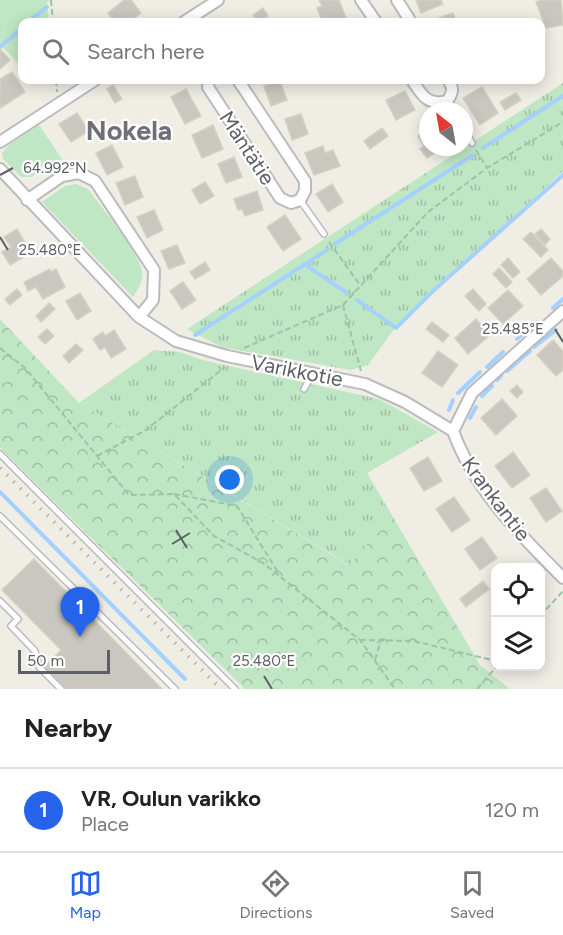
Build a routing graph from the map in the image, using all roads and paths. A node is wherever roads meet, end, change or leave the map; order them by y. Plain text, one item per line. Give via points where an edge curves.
1 (51, 0) edge
2 (218, 0) edge
3 (361, 0) edge
4 (397, 0) edge
5 (53, 18) edge
6 (190, 18) edge
7 (373, 18) edge
8 (408, 18) edge
9 (89, 84) edge
10 (208, 84) edge
11 (241, 84) edge
12 (415, 84) edge
13 (451, 84) edge
14 (431, 102) edge
15 (451, 102) edge
16 (563, 122) edge
17 (0, 142) edge
18 (473, 145) edge
19 (487, 168) junction
20 (0, 169) edge
21 (27, 200) junction
22 (300, 200) junction
23 (324, 234) joint
24 (360, 285) junction
25 (343, 305) junction
26 (562, 315) edge
27 (139, 317) junction
28 (0, 348) edge
29 (232, 357) junction
30 (312, 375) junction
31 (365, 384) junction
32 (304, 389) dead end
33 (453, 431) junction
34 (0, 454) edge
35 (97, 456) junction
36 (174, 494) junction
37 (0, 516) edge
38 (280, 577) junction
39 (563, 578) edge
40 (563, 591) edge
41 (0, 600) edge
42 (545, 611) edge
43 (360, 639) junction
44 (381, 640) junction
45 (491, 660) edge
46 (375, 661) junction
47 (492, 671) edge
48 (60, 689) edge
49 (175, 689) edge
50 (235, 689) edge
51 (395, 689) edge
52 (477, 689) edge

1 - 5 path
2 - 6 street
3 - 7 street
4 - 8 street
9 - 17 street
10 - 22 street, Mäntätie via 280,198 291,203
11 - 22 street, Mäntätie via 305,181
12 - 14 street
13 - 15 street
16 - 19 path
18 - 19 path
19 - 24 path via 428,212
20 - 21 street, Varikkotie
21 - 27 street, Varikkotie
21 - 27 street via 62,176 79,173 95,181 154,270 153,300
22 - 23 lane
23 - 24 path
24 - 25 path
25 - 29 path
25 - 31 path
26 - 33 street, Krankantie via 472,393
27 - 29 street, Varikkotie via 176,341
28 - 35 path via 24,368
29 - 30 street, Varikkotie
29 - 35 path via 146,430
30 - 31 street, Varikkotie
30 - 32 lane
31 - 33 street, Varikkotie
33 - 39 street, Krankantie via 462,454 486,491 523,538
34 - 50 lane
35 - 36 path via 129,495
36 - 38 path via 214,536
36 - 38 path via 237,506
37 - 49 lane via 39,560
38 - 43 path
40 - 42 path
41 - 48 lane via 18,619 11,626 34,651 39,668
43 - 44 path
43 - 46 path
44 - 45 path via 414,641
44 - 46 path
46 - 51 path
47 - 52 path

